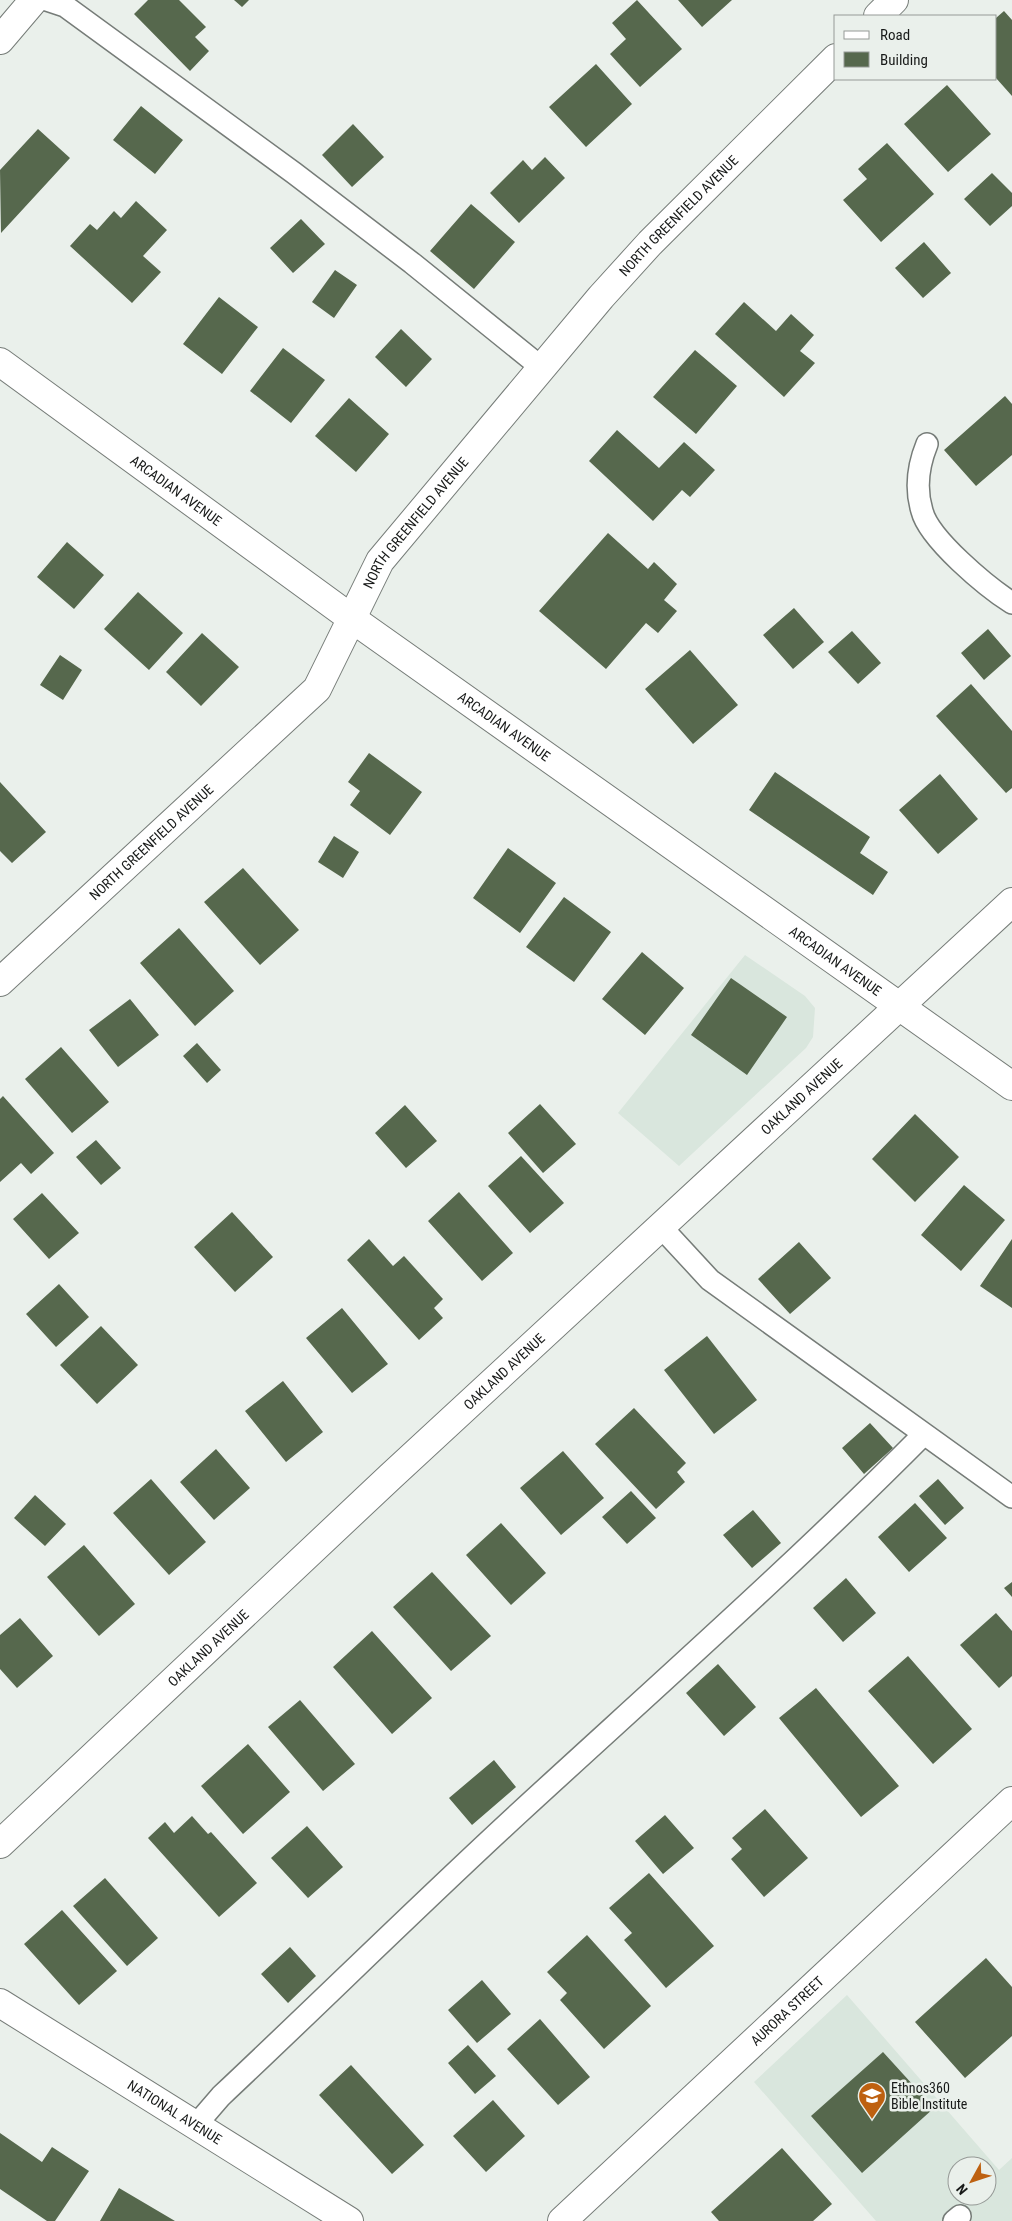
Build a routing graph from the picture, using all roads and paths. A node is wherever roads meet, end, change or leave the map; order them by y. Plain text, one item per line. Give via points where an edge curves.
1 (34, 0) edge
2 (46, 0) edge
3 (0, 40) edge
4 (834, 60) edge
5 (0, 362) edge
6 (542, 368) junction
7 (927, 444) dead end
8 (1012, 603) edge
9 (351, 618) junction
10 (1012, 902) edge
11 (0, 982) edge
12 (900, 1006) junction
13 (1012, 1086) edge
14 (661, 1227) junction
15 (924, 1434) junction
16 (1012, 1497) edge
17 (1012, 1801) edge
18 (0, 1844) edge
19 (0, 2003) edge
20 (196, 2125) junction
21 (349, 2221) edge
22 (562, 2221) edge

1 - 3 street
2 - 6 lane via 65,6 294,173
4 - 6 street, NORTH GREENFIELD AVENUE via 650,243
5 - 9 street, ARCADIAN AVENUE
6 - 9 street, NORTH GREENFIELD AVENUE via 380,561
7 - 8 lane via 920,460 917,485 922,513 936,536 957,558
9 - 11 street, NORTH GREENFIELD AVENUE via 317,689
9 - 12 street, ARCADIAN AVENUE
10 - 12 street, OAKLAND AVENUE
12 - 13 street, ARCADIAN AVENUE
12 - 14 street, OAKLAND AVENUE
14 - 15 lane via 710,1280
14 - 18 street, OAKLAND AVENUE
15 - 16 lane
15 - 20 lane via 856,1502 513,1819 221,2096
17 - 22 street, AURORA STREET
19 - 20 street, NATIONAL AVENUE
20 - 21 street, NATIONAL AVENUE

